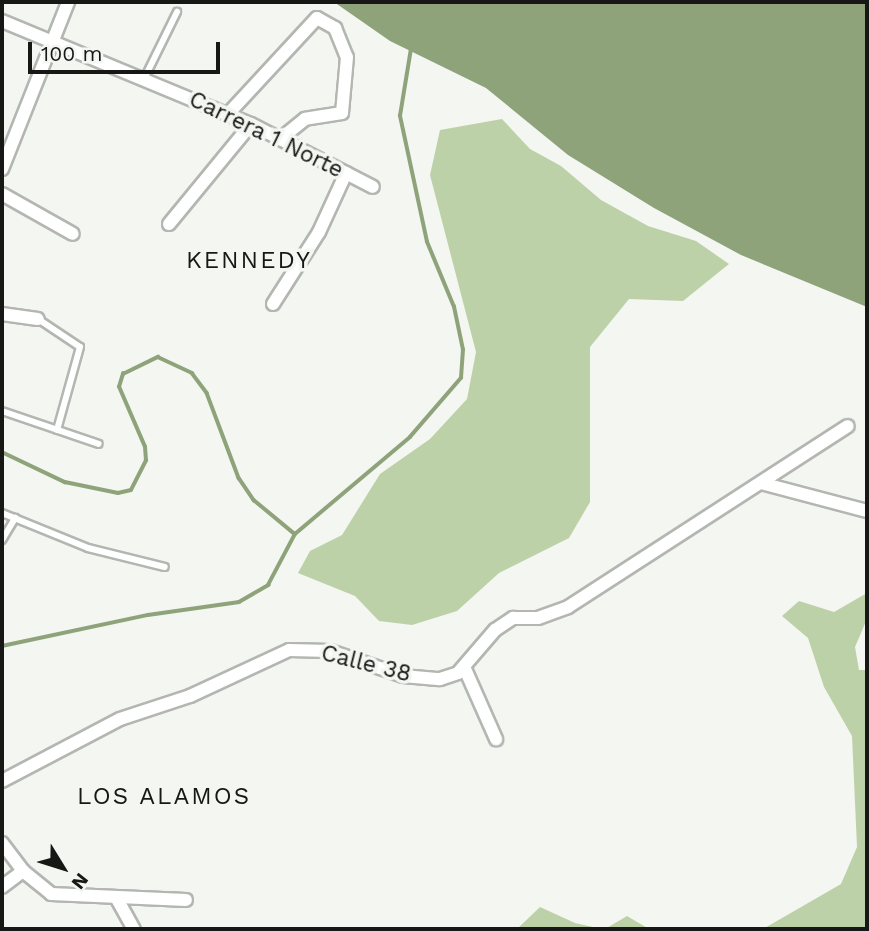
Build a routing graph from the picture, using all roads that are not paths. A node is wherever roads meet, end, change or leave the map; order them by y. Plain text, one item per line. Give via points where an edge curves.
1 (68, 2) edge
2 (177, 12) dead end
3 (2, 21) edge
4 (54, 42) junction
5 (144, 79) junction
6 (228, 114) junction
7 (251, 124) junction
8 (280, 139) junction
9 (2, 169) edge
10 (346, 173) junction
11 (373, 187) dead end
12 (2, 194) edge
13 (169, 224) dead end
14 (73, 234) dead end
15 (273, 304) dead end
16 (2, 314) edge
17 (38, 319) joint
18 (2, 411) edge
19 (848, 426) dead end
20 (57, 430) junction
21 (99, 444) dead end
22 (761, 483) junction
23 (867, 511) edge
24 (2, 513) edge
25 (15, 518) junction
26 (2, 540) edge
27 (164, 567) dead end
28 (465, 668) junction
29 (496, 739) dead end
30 (2, 781) edge
31 (2, 843) edge
32 (23, 872) junction
33 (2, 887) edge
34 (116, 897) junction
35 (186, 900) dead end
36 (134, 929) edge

1 - 4 street
2 - 5 lane
3 - 4 street, Carrera 1 Norte
4 - 5 street, Carrera 1 Norte
4 - 9 street
5 - 6 street, Carrera 1 Norte
6 - 7 street, Carrera 1 Norte
6 - 8 street via 317,18 335,28 347,57 342,113 305,119
7 - 8 street, Carrera 1 Norte
7 - 13 street
8 - 10 street, Carrera 1 Norte
10 - 11 street, Carrera 1 Norte
10 - 15 street via 319,232
12 - 14 street
16 - 17 street
17 - 20 lane via 80,347
18 - 20 lane
19 - 22 street
20 - 21 lane
22 - 23 street
22 - 28 street via 568,607 538,618 513,618 495,630
24 - 25 lane
25 - 26 lane
25 - 27 lane via 88,548
28 - 29 street
28 - 30 street, Calle 38 via 440,679 403,676 330,651 289,650 190,696 120,719
31 - 32 street
32 - 33 street
32 - 34 street via 51,894
34 - 35 street
34 - 36 street

